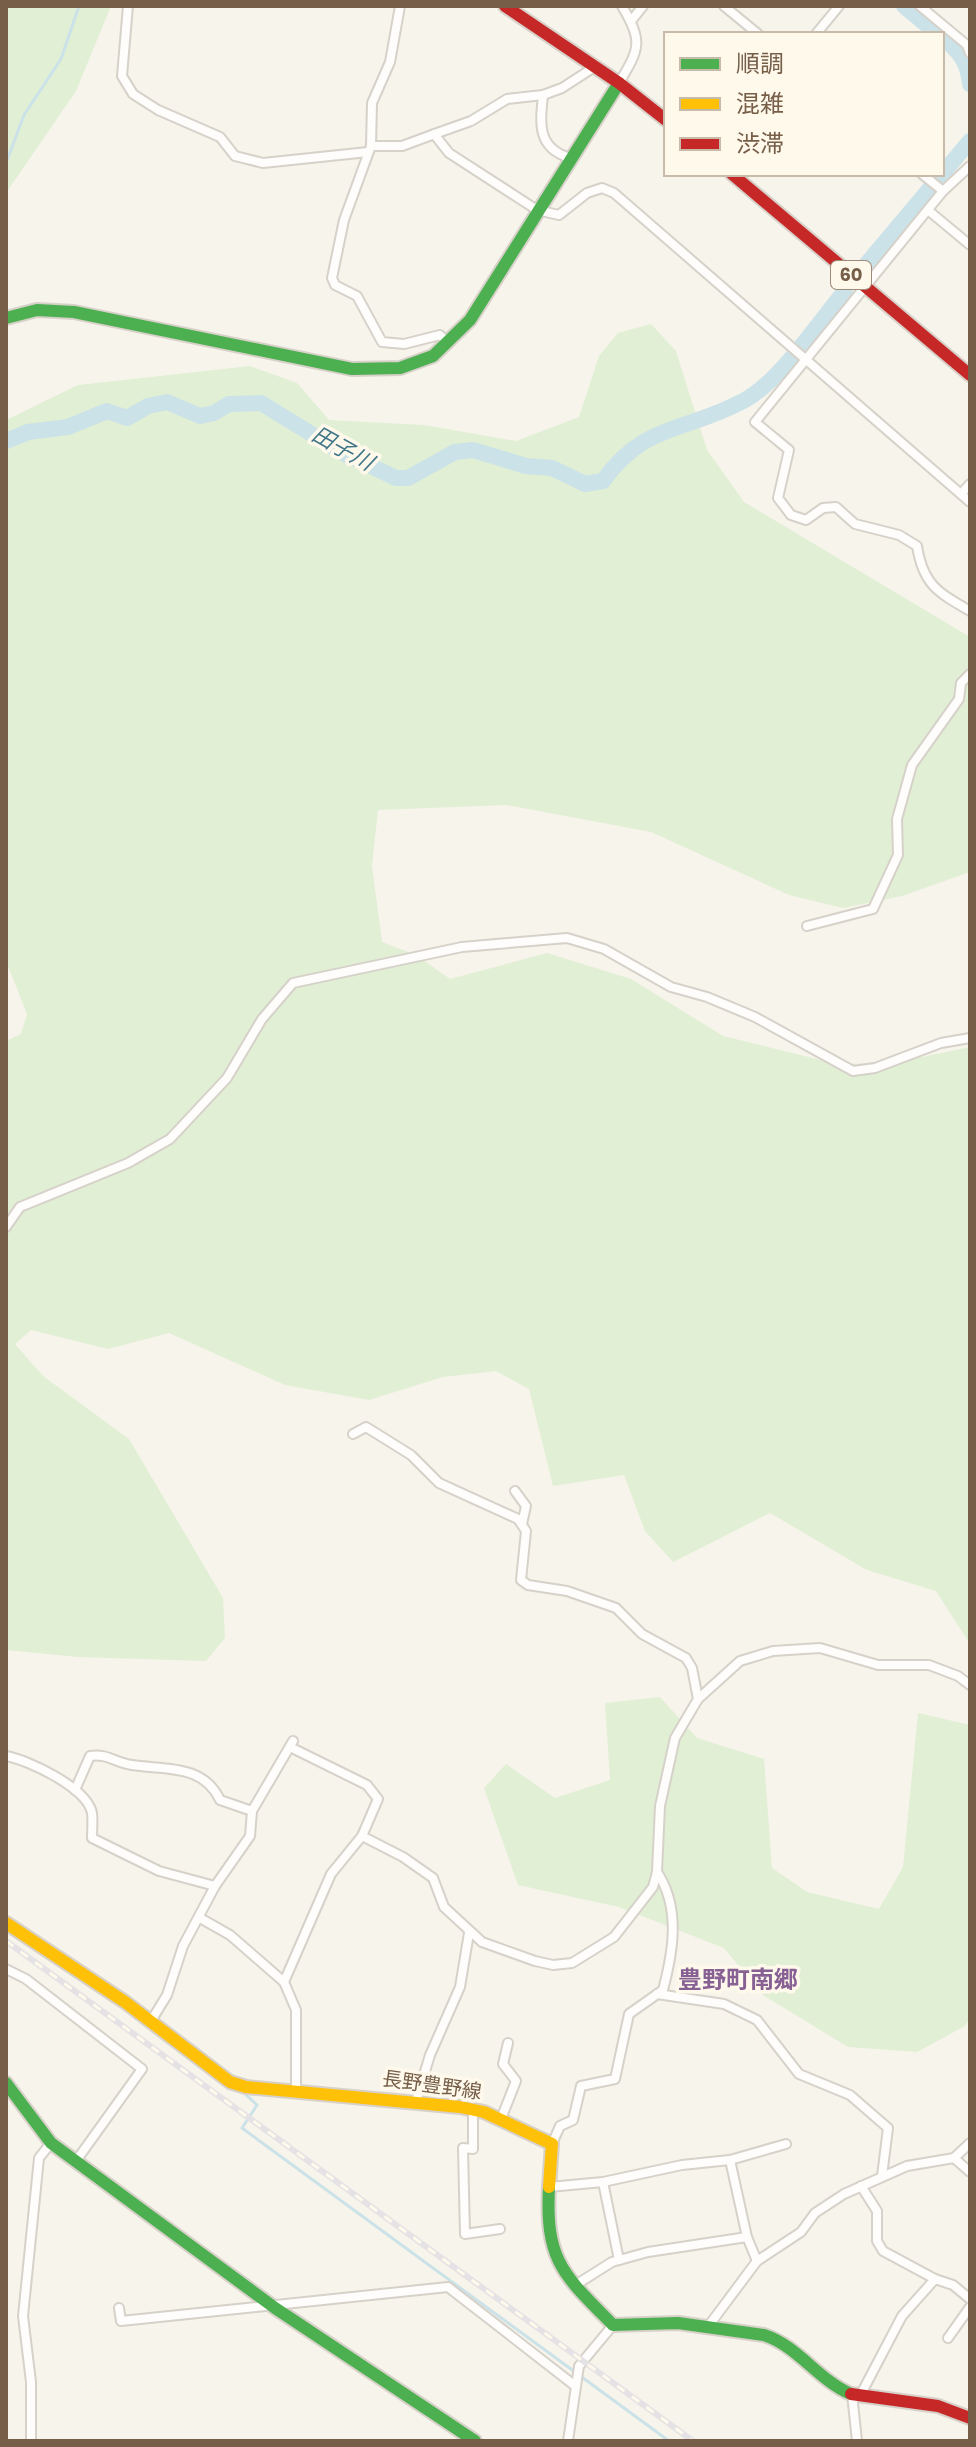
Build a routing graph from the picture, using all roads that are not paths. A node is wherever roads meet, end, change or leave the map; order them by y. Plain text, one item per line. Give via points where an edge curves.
1 (128, 6) edge
2 (400, 6) edge
3 (505, 6) edge
4 (622, 6) edge
5 (643, 6) edge
6 (724, 6) edge
7 (839, 6) edge
8 (920, 6) edge
9 (631, 21) junction
10 (756, 32) edge
11 (818, 32) edge
12 (970, 53) edge
13 (596, 66) junction
14 (619, 83) junction
15 (543, 95) junction
16 (664, 118) edge
17 (434, 134) junction
18 (370, 149) junction
19 (570, 158) junction
20 (970, 166) edge
21 (734, 176) edge
22 (925, 177) edge
23 (941, 190) junction
24 (537, 210) junction
25 (929, 211) junction
26 (970, 245) edge
27 (864, 287) junction
28 (6, 318) edge
29 (448, 343) junction
30 (802, 359) junction
31 (970, 375) edge
32 (970, 484) edge
33 (961, 494) junction
34 (970, 502) edge
35 (970, 611) edge
36 (970, 674) edge
37 (807, 926) dead end
38 (970, 1038) edge
39 (6, 1227) edge
40 (353, 1434) dead end
41 (515, 1491) dead end
42 (522, 1525) junction
43 (970, 1685) edge
44 (698, 1699) junction
45 (6, 1756) edge
46 (75, 1790) junction
47 (252, 1811) junction
48 (362, 1836) junction
49 (657, 1872) junction
50 (215, 1886) junction
51 (200, 1918) junction
52 (6, 1923) edge
53 (469, 1933) junction
54 (6, 1969) edge
55 (284, 1982) junction
56 (657, 1994) junction
57 (151, 2021) junction
58 (508, 2043) dead end
59 (6, 2083) edge
60 (296, 2090) junction
61 (416, 2101) junction
62 (473, 2110) junction
63 (501, 2119) junction
64 (51, 2143) junction
65 (970, 2143) edge
66 (552, 2144) junction
67 (786, 2144) dead end
68 (954, 2158) junction
69 (730, 2160) junction
70 (76, 2161) junction
71 (970, 2172) edge
72 (882, 2176) junction
73 (603, 2182) junction
74 (861, 2186) junction
75 (549, 2187) junction
76 (500, 2229) dead end
77 (747, 2237) junction
78 (619, 2260) junction
79 (757, 2261) junction
80 (935, 2279) junction
81 (574, 2286) junction
82 (970, 2298) edge
83 (970, 2307) edge
84 (119, 2308) dead end
85 (275, 2308) junction
86 (710, 2324) junction
87 (613, 2325) junction
88 (948, 2338) dead end
89 (574, 2384) junction
90 (856, 2395) junction
91 (970, 2418) edge
92 (31, 2441) edge
93 (475, 2441) edge
94 (568, 2441) edge
95 (857, 2441) edge

1 - 18 street via 122,76 133,94 220,137 235,156 263,163
2 - 18 street via 390,62 372,103
3 - 13 main road
4 - 9 street
5 - 9 street
6 - 10 street
7 - 11 street
8 - 12 street
9 - 14 street via 638,47
13 - 14 main road
13 - 15 street
14 - 16 main road
14 - 19 main road
15 - 17 street via 507,99 471,121
15 - 19 street via 539,131 551,149
17 - 18 street via 402,146
17 - 24 street via 449,153
18 - 29 street via 344,220 332,269 335,285 357,296 382,342 404,344 440,335
19 - 24 main road
20 - 23 street
21 - 27 main road, 60
22 - 23 street
23 - 25 street
24 - 29 main road via 470,320
24 - 30 street via 559,215 587,193 602,188 614,193
25 - 26 street
25 - 27 street
27 - 30 street
27 - 31 main road, 60
28 - 29 main road via 37,310 74,312 352,369 400,368 433,356
30 - 33 street
30 - 35 street via 755,422 789,450 778,498 791,515 806,520 823,508 836,507 855,524 899,535 917,546 921,573
32 - 33 street
33 - 34 street
36 - 37 street via 961,683 959,699 912,765 897,819 898,855 873,909
38 - 39 street via 853,1071 755,1017 671,987 604,949 567,938 462,947 293,983 262,1019 227,1078 170,1139 128,1163 20,1207
40 - 42 street via 366,1427 411,1455 439,1483
41 - 42 street via 526,1506
42 - 44 street via 526,1531 521,1580 616,1608 642,1634 686,1658
43 - 44 street via 929,1665 878,1665 820,1648 773,1651 740,1661
44 - 49 street via 675,1738 669,1761 660,1806
45 - 46 street via 25,1759
46 - 47 street via 90,1756 101,1754 130,1765 164,1765 198,1777 220,1800
46 - 50 street via 92,1811 92,1838 159,1871
47 - 48 street via 292,1744 367,1785 378,1799
47 - 50 street via 250,1836
48 - 53 street via 433,1878 444,1907
48 - 55 street via 331,1874
49 - 53 street via 626,1926 572,1963 535,1961
49 - 56 street via 667,1893 673,1951 663,1990
50 - 51 street
51 - 55 street via 230,1935
51 - 57 street
52 - 57 main road, 長野豊野線
53 - 61 street via 460,1987
54 - 70 street via 142,2069
55 - 60 street via 296,2010
56 - 66 street via 629,2014 615,2079 581,2086 573,2120 560,2126
56 - 72 street via 724,2004 757,2020 799,2074 850,2095 888,2128
57 - 60 main road, 長野豊野線 via 230,2082
58 - 63 street via 503,2064 516,2081
59 - 64 main road
60 - 61 main road, 長野豊野線
61 - 62 main road, 長野豊野線
62 - 63 main road, 長野豊野線
62 - 76 street via 473,2149 463,2148 465,2234
63 - 66 main road, 長野豊野線
64 - 70 main road
64 - 92 street via 39,2158 23,2316
65 - 68 street
66 - 75 main road
67 - 69 street
68 - 71 street
68 - 72 street
69 - 73 street
69 - 77 street
70 - 85 main road
72 - 74 street
73 - 75 street
73 - 78 street
74 - 79 street via 815,2213 801,2232
74 - 80 street via 877,2211 877,2241 883,2251
75 - 81 main road via 556,2257
77 - 78 street
77 - 79 street
78 - 81 street
79 - 86 street
80 - 82 street
80 - 90 street via 902,2316
81 - 87 main road
83 - 88 street
84 - 85 street via 121,2321
85 - 89 street via 448,2287
85 - 93 main road
86 - 87 main road via 681,2320
86 - 90 main road via 774,2338 823,2381
87 - 89 street via 579,2366
89 - 94 street
90 - 91 main road via 949,2407
90 - 95 street

